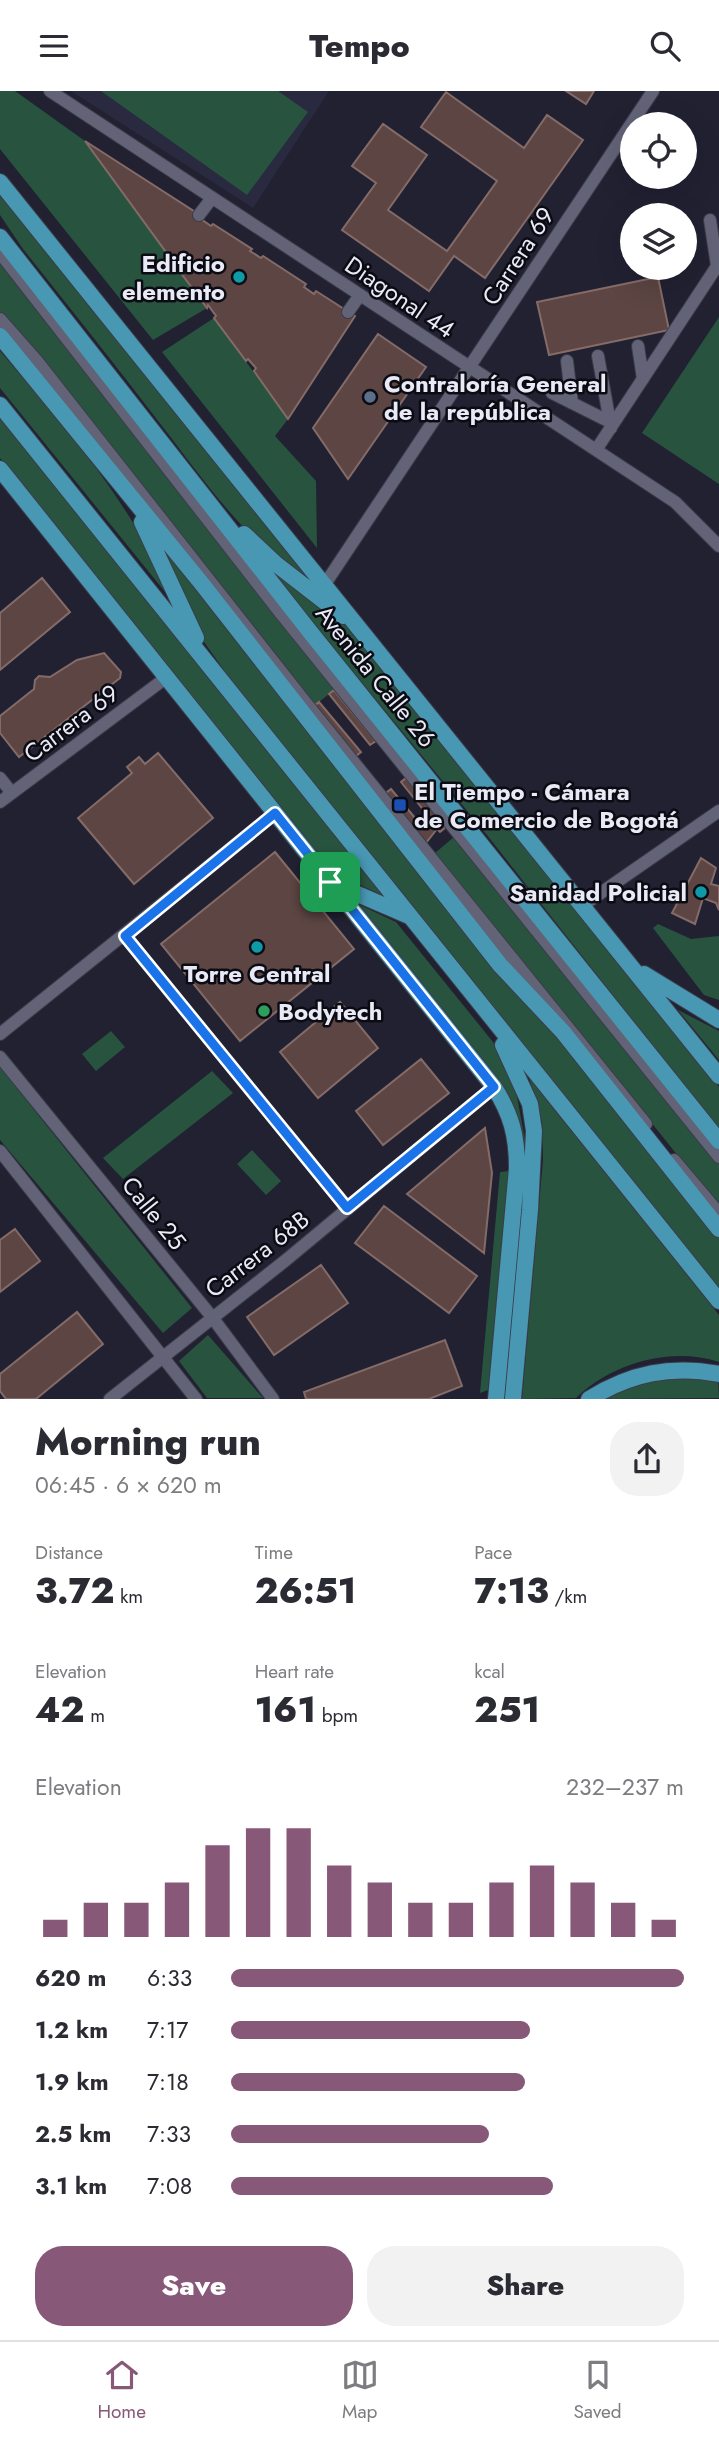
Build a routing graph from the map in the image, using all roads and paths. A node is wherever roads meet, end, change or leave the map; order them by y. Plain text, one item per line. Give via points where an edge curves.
1 (50, 91) edge
2 (653, 91) edge
3 (0, 182) edge
4 (212, 198) junction
5 (199, 215) dead end
6 (710, 220) dead end
7 (0, 225) edge
8 (0, 237) edge
9 (0, 253) edge
10 (33, 278) junction
11 (360, 295) junction
12 (348, 312) dead end
13 (0, 319) edge
14 (0, 336) edge
15 (638, 346) dead end
16 (598, 356) dead end
17 (567, 361) dead end
18 (470, 369) junction
19 (643, 379) junction
20 (552, 393) dead end
21 (572, 403) junction
22 (0, 405) edge
23 (610, 425) junction
24 (596, 450) junction
25 (0, 469) edge
26 (115, 478) junction
27 (198, 488) junction
28 (719, 546) edge
29 (325, 584) junction
30 (363, 631) junction
31 (207, 660) junction
32 (167, 677) junction
33 (0, 778) edge
34 (12, 793) junction
35 (0, 802) edge
36 (719, 811) edge
37 (275, 813) junction
38 (330, 882) junction
39 (582, 906) junction
40 (413, 918) junction
41 (125, 936) junction
42 (629, 964) junction
43 (477, 1001) junction
44 (719, 1020) edge
45 (0, 1034) edge
46 (0, 1056) edge
47 (719, 1076) edge
48 (494, 1087) junction
49 (719, 1141) edge
50 (0, 1151) edge
51 (719, 1157) edge
52 (347, 1208) junction
53 (719, 1213) edge
54 (719, 1229) edge
55 (719, 1301) edge
56 (212, 1317) junction
57 (164, 1356) junction
58 (719, 1374) edge
59 (110, 1398) edge
60 (196, 1398) edge
61 (273, 1398) edge
62 (496, 1398) edge
63 (513, 1398) edge
64 (589, 1398) edge

1 - 4 street, Diagonal 44
2 - 18 street, Carrera 69
3 - 29 main road, Avenida Calle 26
4 - 5 street
4 - 11 street, Diagonal 44
6 - 19 street via 717,266
7 - 10 main road
8 - 10 main road, Avenida Calle 26
9 - 51 street via 278,610
10 - 27 main road, Avenida Calle 26
11 - 12 street
11 - 18 street, Diagonal 44
13 - 53 street
14 - 26 main road
15 - 19 street
16 - 23 street
17 - 21 street
18 - 24 street, Diagonal 44
18 - 29 street, Carrera 69
19 - 23 street
20 - 21 street
21 - 23 street
22 - 31 main road
23 - 24 street
24 - 28 street, Diagonal 44 via 675,502
25 - 32 main road
26 - 31 main road via 147,530
26 - 54 main road via 500,965 563,1032
27 - 30 main road via 276,564
27 - 49 main road, Avenida Calle 26
29 - 30 main road, Avenida Calle 26
30 - 39 main road, Avenida Calle 26
31 - 40 main road
32 - 34 street, Carrera 69
32 - 37 main road
33 - 34 street
34 - 35 street, Carrera 69
36 - 39 street
37 - 38 main road
37 - 41 street
38 - 40 main road
38 - 48 main road
39 - 42 main road, Avenida Calle 26
40 - 43 main road
41 - 45 street
41 - 52 street
42 - 44 main road
42 - 47 main road, Avenida Calle 26
43 - 55 main road
43 - 63 main road via 522,1083 534,1131
46 - 56 street, Calle 25
48 - 52 street, Carrera 68B
48 - 62 main road via 511,1117 517,1150
50 - 57 street
52 - 56 street, Carrera 68B
56 - 57 street, Carrera 68B
56 - 61 street, Calle 25
57 - 59 street, Carrera 68B
57 - 60 street
58 - 64 main road via 649,1372

